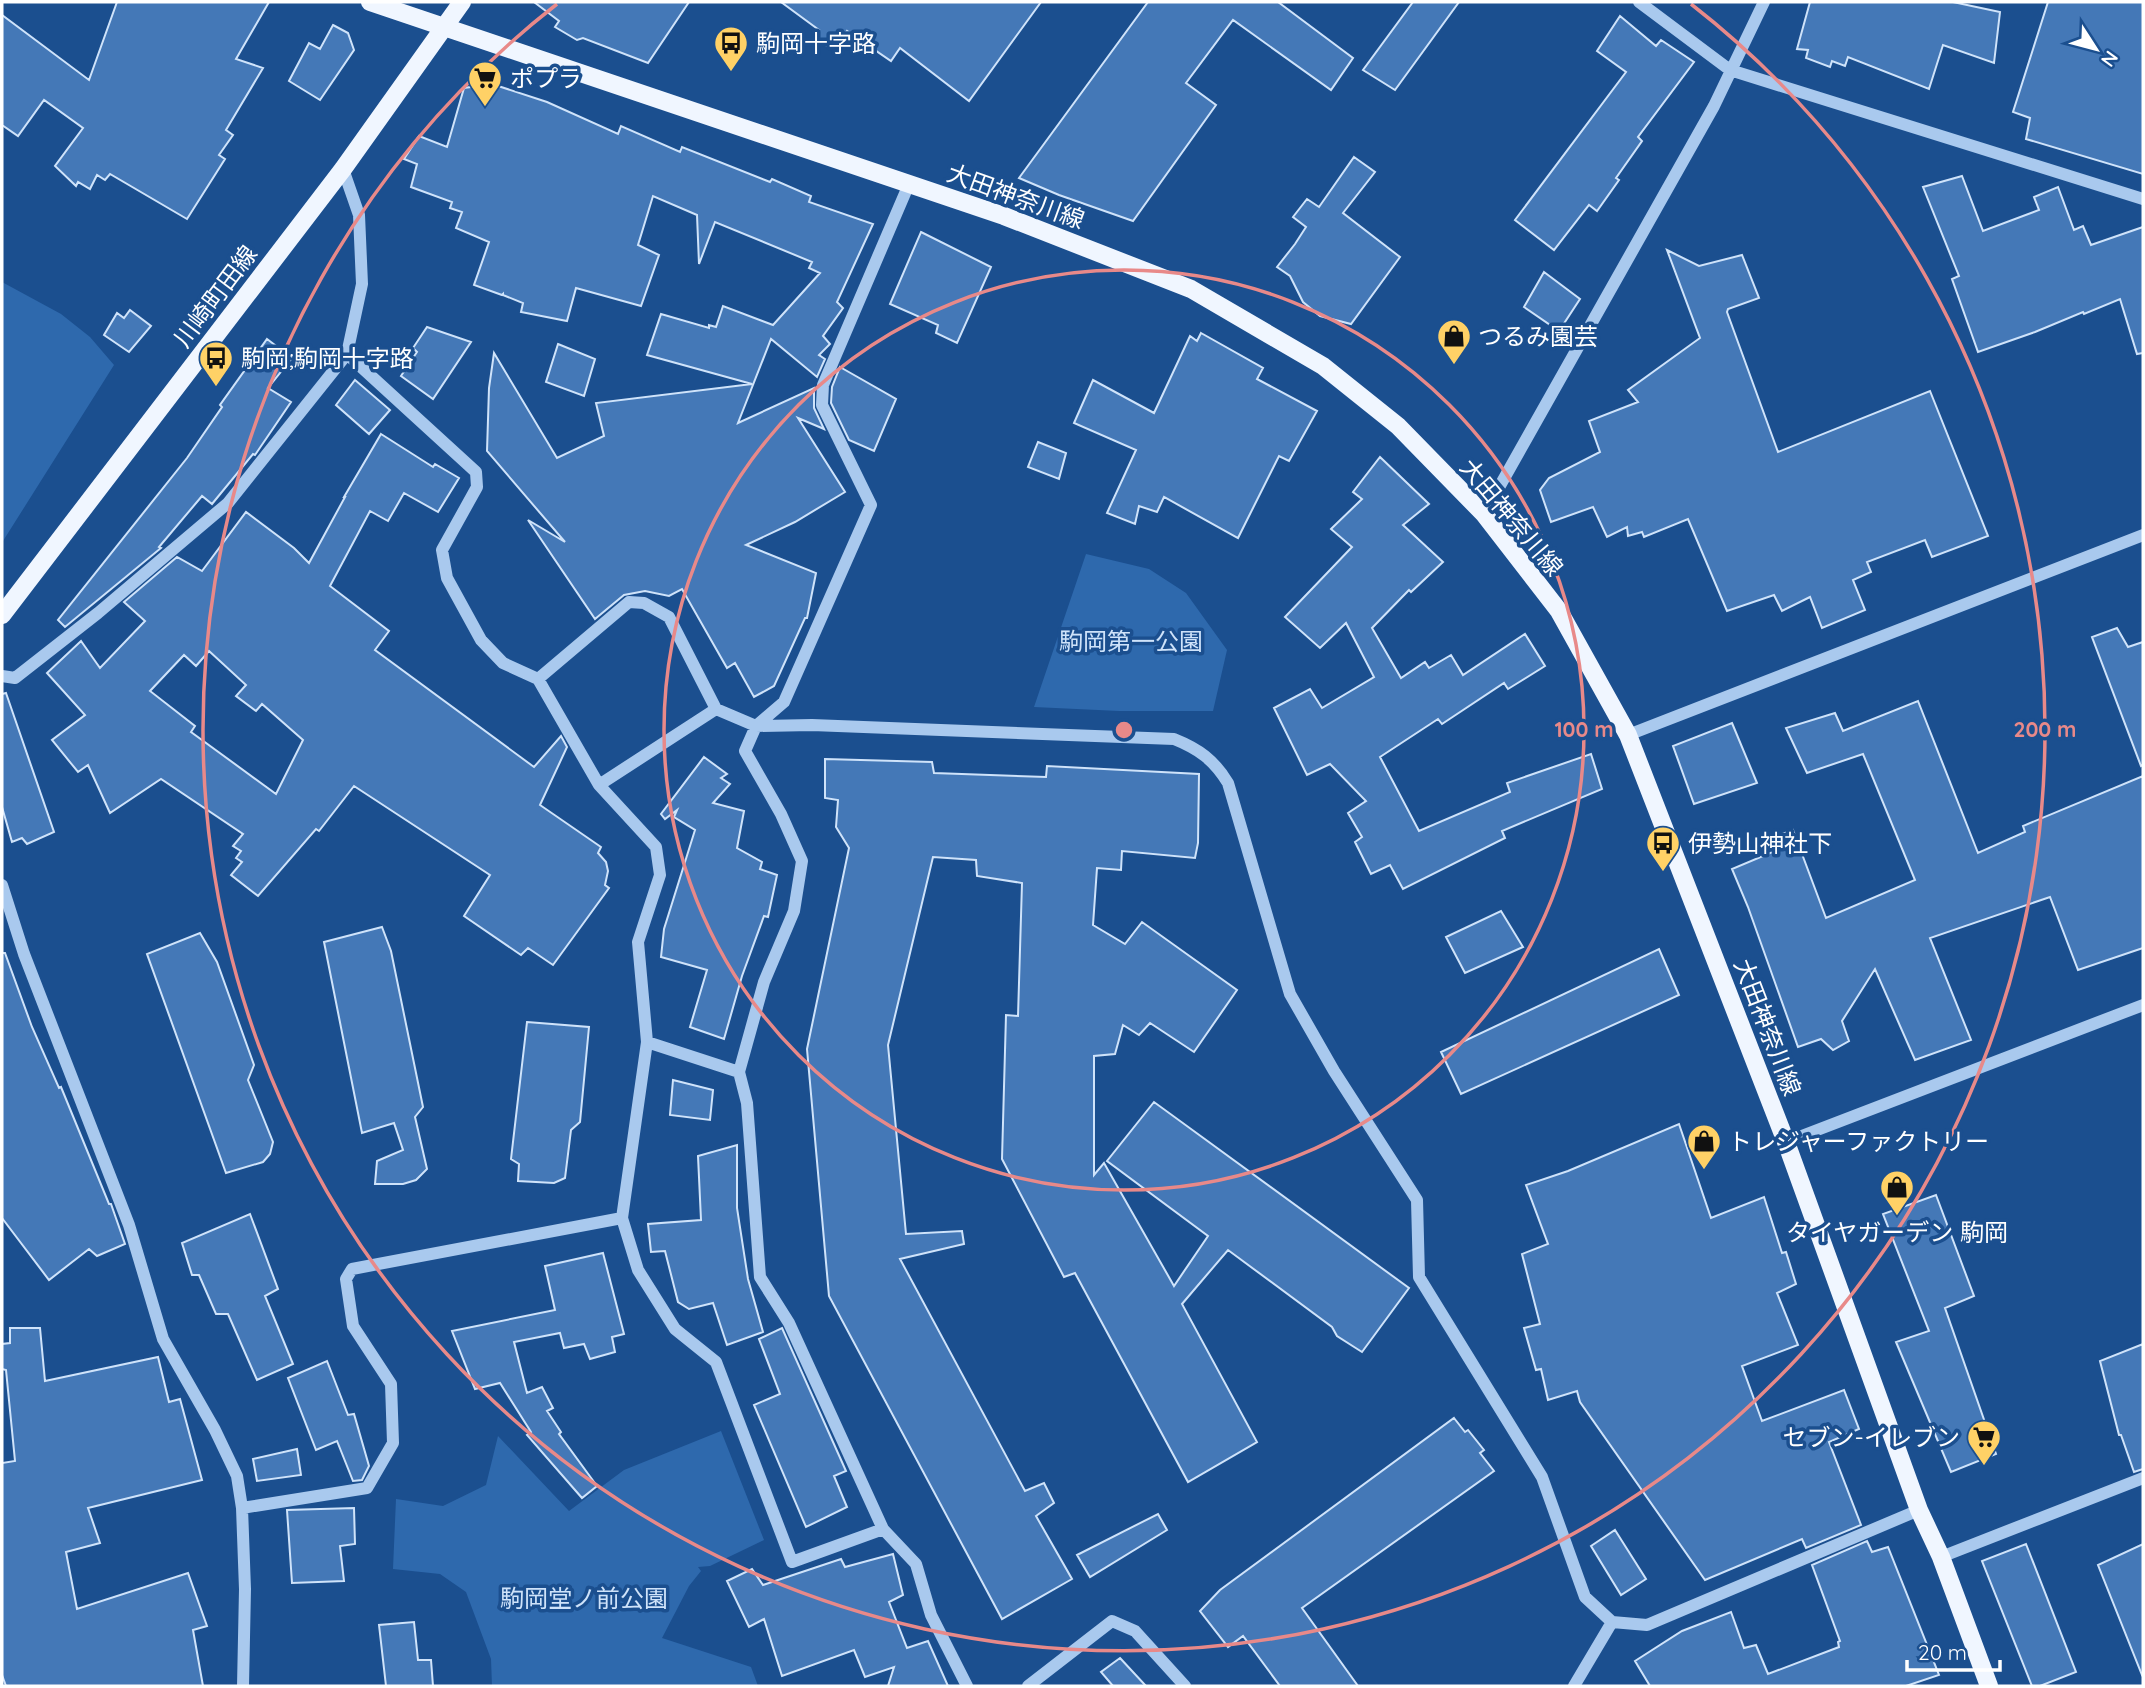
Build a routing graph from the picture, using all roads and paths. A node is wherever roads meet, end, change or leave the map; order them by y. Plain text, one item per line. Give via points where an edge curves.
1 (370, 2) edge
2 (462, 2) edge
3 (1639, 2) edge
4 (1764, 2) edge
5 (442, 28) junction
6 (1730, 70) junction
7 (343, 169) junction
8 (909, 184) junction
9 (2143, 199) edge
10 (347, 354) junction
11 (1484, 514) junction
12 (2143, 535) edge
13 (2, 615) edge
14 (2, 676) edge
15 (538, 679) junction
16 (716, 709) junction
17 (756, 726) junction
18 (1628, 734) junction
19 (598, 785) junction
20 (2, 885) edge
21 (2143, 1005) edge
22 (647, 1042) junction
23 (739, 1072) junction
24 (1786, 1142) junction
25 (622, 1218) junction
26 (2143, 1478) edge
27 (242, 1508) junction
28 (1919, 1510) junction
29 (883, 1529) junction
30 (1941, 1557) junction
31 (1612, 1622) junction
32 (243, 1686) edge
33 (967, 1686) edge
34 (1028, 1686) edge
35 (1185, 1686) edge
36 (1574, 1686) edge
37 (1989, 1686) edge

1 - 5 main road, 大田神奈川線
2 - 5 main road, 川崎町田線
3 - 6 street
4 - 6 street
5 - 7 main road, 川崎町田線
5 - 8 main road, 大田神奈川線
6 - 9 street
6 - 11 street
7 - 10 street via 359,215 362,284
7 - 13 main road, 川崎町田線
8 - 11 main road, 大田神奈川線 via 1191,289 1323,366 1398,426
8 - 17 street via 823,385 822,405 871,505 784,702
10 - 14 street via 228,502 15,678
10 - 15 street via 476,472 477,487 442,550 447,578 481,640 502,663
11 - 18 main road, 大田神奈川線 via 1559,611
12 - 18 street
15 - 16 street via 629,602 644,603 669,617
15 - 19 street
16 - 17 street
16 - 19 street
17 - 23 street via 745,751 802,861 794,911 764,982
17 - 31 street via 1174,739 1209,757 1228,783 1290,994 1417,1200 1419,1278 1542,1477 1585,1597
18 - 24 main road, 大田神奈川線
19 - 22 street via 656,847 660,875 638,942
20 - 27 street via 24,954 129,1225 163,1339 237,1476
21 - 24 street
22 - 23 street
22 - 25 street
23 - 29 street via 747,1103 760,1276 789,1323
24 - 28 main road, 大田神奈川線
25 - 27 street via 352,1269 346,1279 353,1326 391,1384 393,1443 367,1488
25 - 29 street via 638,1270 675,1329 716,1362 792,1562
26 - 30 street
27 - 32 street
28 - 30 main road, 大田神奈川線
28 - 31 street via 1647,1625
29 - 33 street via 916,1564 932,1615
30 - 37 main road, 大田神奈川線
31 - 36 street
34 - 35 street via 1112,1621 1135,1631

